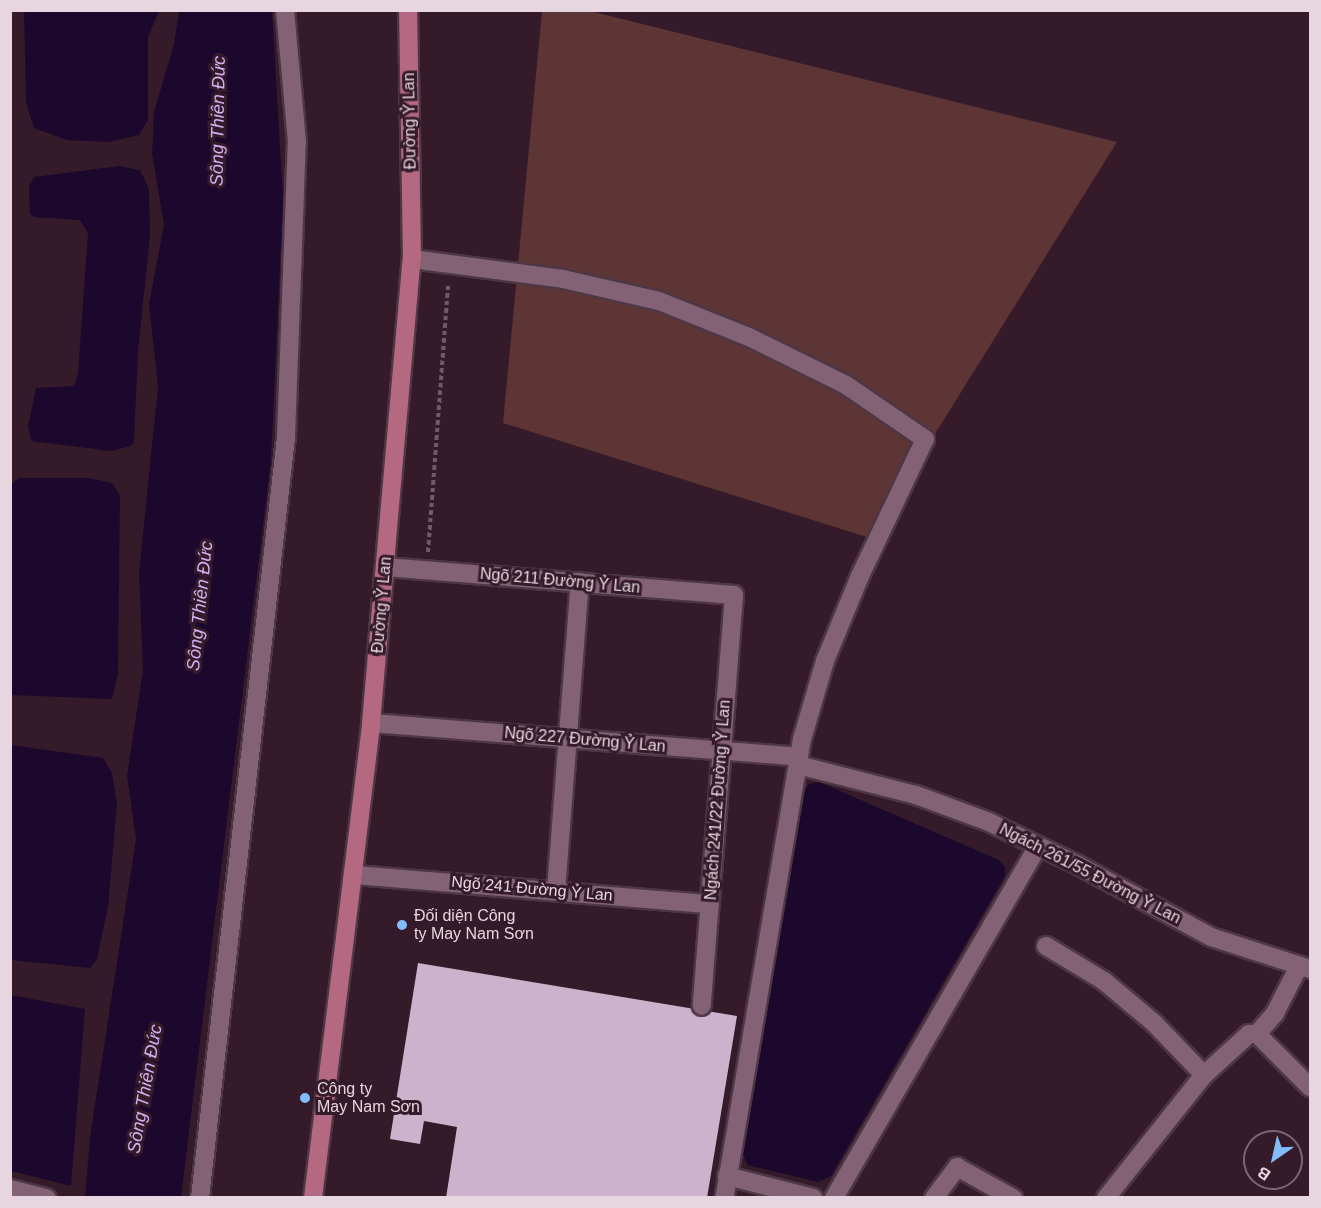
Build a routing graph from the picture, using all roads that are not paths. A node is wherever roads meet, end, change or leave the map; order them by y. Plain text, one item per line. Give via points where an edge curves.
1 (285, 10) edge
2 (408, 10) edge
3 (412, 259) junction
4 (385, 567) junction
5 (580, 582) junction
6 (734, 595) joint
7 (371, 723) junction
8 (567, 738) junction
9 (722, 751) junction
10 (798, 761) junction
11 (1038, 846) junction
12 (355, 875) junction
13 (555, 891) junction
14 (710, 903) junction
15 (1046, 946) dead end
16 (1305, 968) edge
17 (702, 1006) dead end
18 (1257, 1034) junction
19 (1204, 1075) junction
20 (1311, 1087) edge
21 (727, 1176) junction
22 (10, 1189) edge
23 (47, 1197) edge
24 (200, 1197) edge
25 (313, 1197) edge
26 (724, 1197) edge
27 (813, 1197) edge
28 (834, 1197) edge
29 (934, 1197) edge
30 (1013, 1197) edge
31 (1106, 1197) edge

1 - 24 street via 297,142 286,427
2 - 3 main road, Đường Ỷ Lan
3 - 4 main road, Đường Ỷ Lan
3 - 10 street via 563,279 659,301 749,337 846,385 925,440 860,576 825,661
4 - 5 street, Ngõ 211 Đường Ỷ Lan
4 - 7 main road, Đường Ỷ Lan
5 - 6 street, Ngõ 211 Đường Ỷ Lan
5 - 8 street
6 - 9 street, Ngách 241/22 Đường Ỷ Lan
7 - 8 street, Ngõ 227 Đường Ỷ Lan
7 - 12 main road, Đường Ỷ Lan
8 - 9 street, Ngõ 227 Đường Ỷ Lan
8 - 13 street
9 - 10 street, Ngõ 227 Đường Ỷ Lan
9 - 14 street, Ngách 241/22 Đường Ỷ Lan
10 - 11 street, Ngách 261/55 Đường Ỷ Lan via 916,795
10 - 21 street
11 - 16 street, Ngách 261/55 Đường Ỷ Lan via 1211,937
11 - 28 street
12 - 13 street, Ngõ 241 Đường Ỷ Lan
12 - 25 main road, Đường Ỷ Lan
13 - 14 street, Ngõ 241 Đường Ỷ Lan
14 - 17 street, Ngách 241/22 Đường Ỷ Lan
15 - 19 street via 1104,981 1154,1023
16 - 18 street
18 - 19 street via 1249,1034
18 - 20 street
19 - 31 street
21 - 26 street
21 - 27 street
22 - 23 street
29 - 30 street via 957,1167

